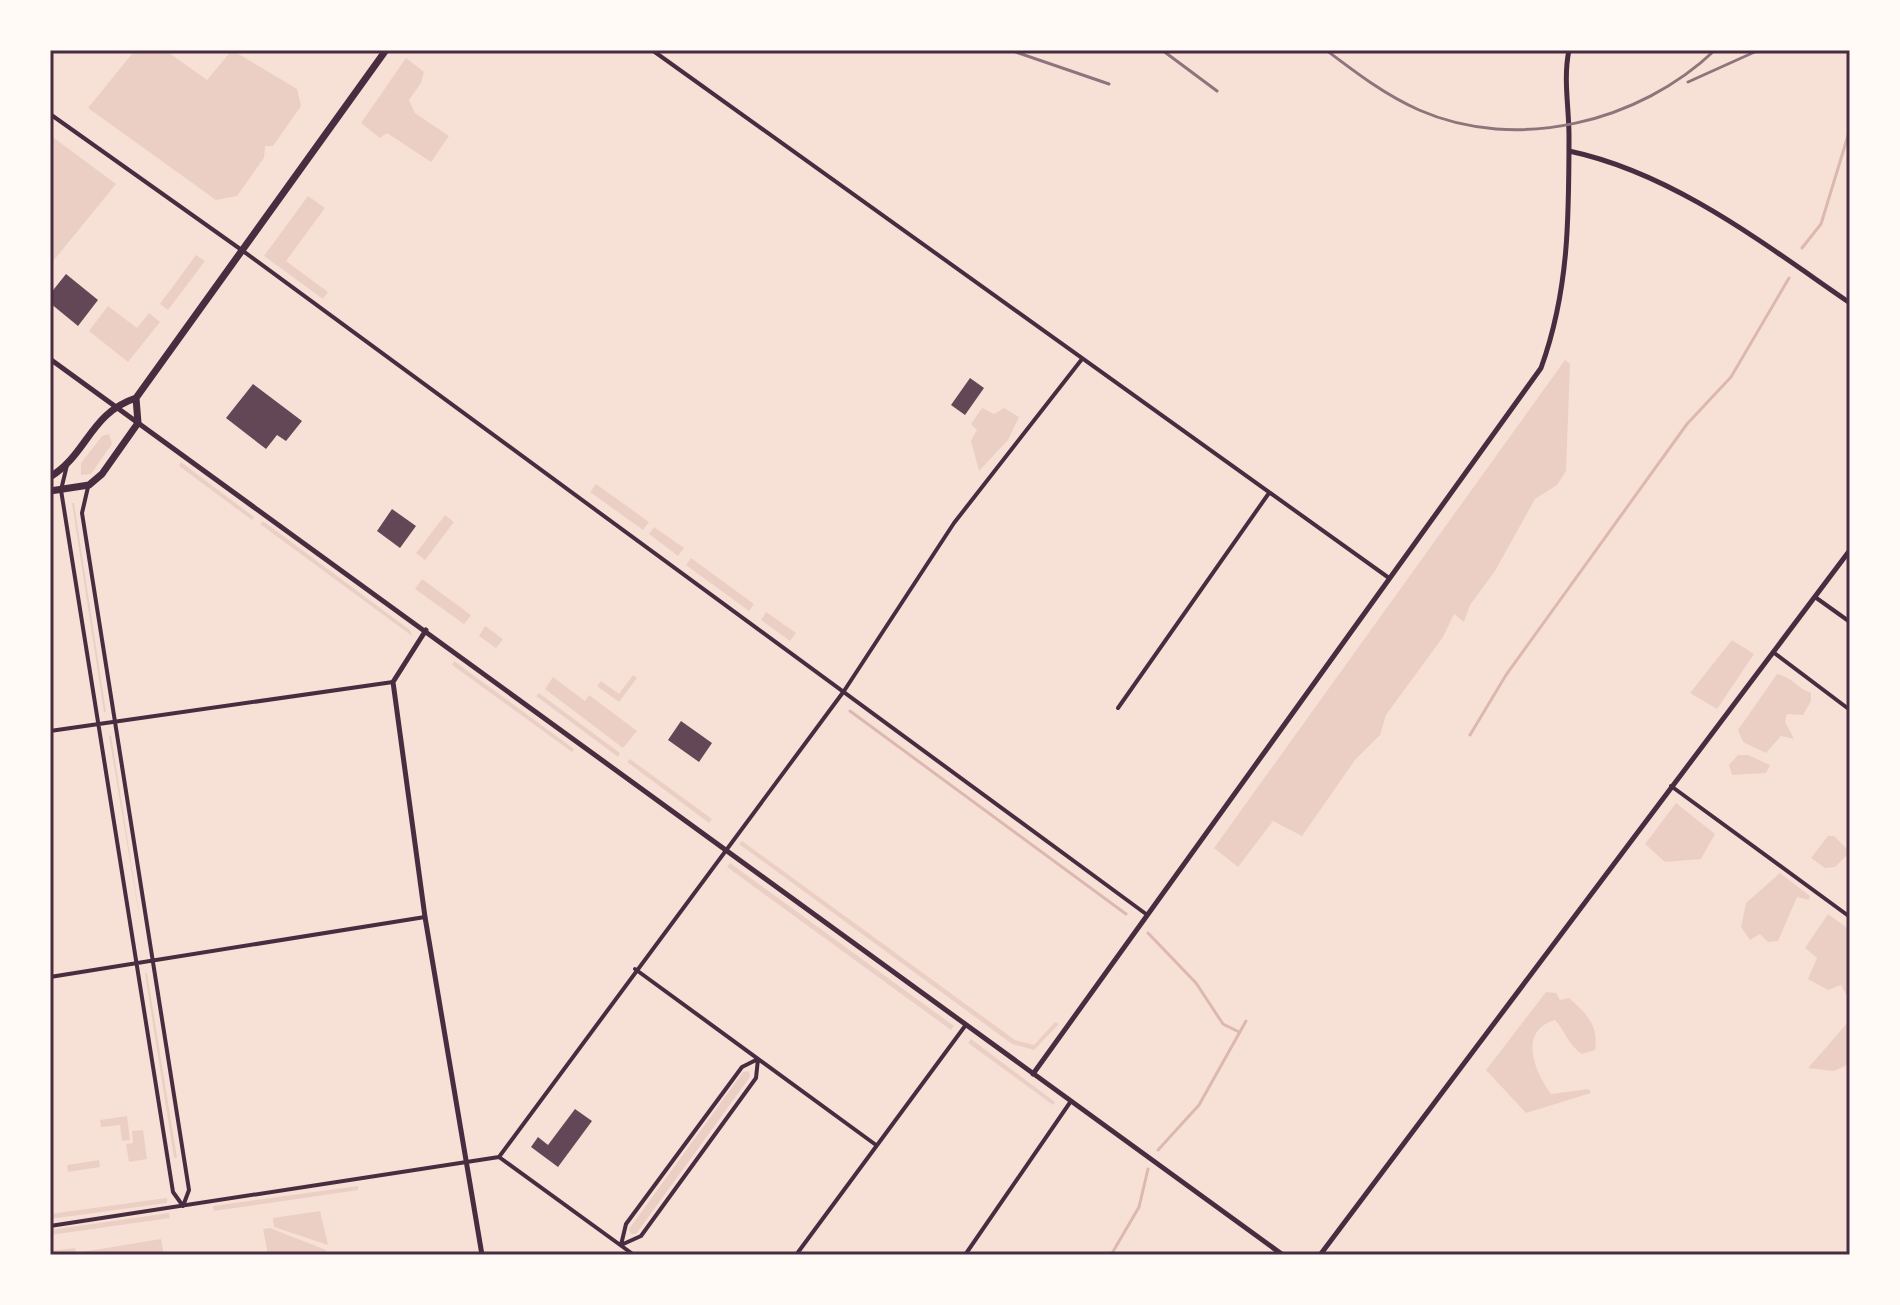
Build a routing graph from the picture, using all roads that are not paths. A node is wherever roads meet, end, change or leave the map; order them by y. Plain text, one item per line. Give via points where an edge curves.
1 (386, 50) edge
2 (652, 50) edge
3 (1569, 50) edge
4 (50, 114) edge
5 (1569, 151) junction
6 (243, 251) junction
7 (1850, 303) edge
8 (50, 359) edge
9 (1082, 359) junction
10 (136, 398) junction
11 (114, 405) junction
12 (138, 423) junction
13 (67, 463) junction
14 (50, 477) edge
15 (89, 485) junction
16 (61, 490) junction
17 (50, 491) edge
18 (1269, 493) junction
19 (1850, 550) edge
20 (1389, 578) junction
21 (1815, 597) junction
22 (1850, 622) edge
23 (426, 630) junction
24 (1773, 652) junction
25 (393, 682) junction
26 (844, 691) junction
27 (1118, 708) dead end
28 (1850, 710) edge
29 (115, 722) junction
30 (99, 724) junction
31 (50, 731) edge
32 (1671, 786) junction
33 (724, 848) junction
34 (1146, 914) junction
35 (425, 917) junction
36 (1850, 917) edge
37 (153, 961) junction
38 (137, 964) junction
39 (635, 969) junction
40 (50, 977) edge
41 (965, 1026) junction
42 (758, 1059) junction
43 (1033, 1074) junction
44 (1071, 1101) junction
45 (876, 1145) junction
46 (499, 1157) junction
47 (467, 1162) junction
48 (183, 1206) junction
49 (50, 1226) edge
50 (621, 1245) junction
51 (482, 1255) edge
52 (634, 1255) edge
53 (796, 1255) edge
54 (965, 1255) edge
55 (1283, 1255) edge
56 (1320, 1255) edge

1 - 6 main road
2 - 9 street
3 - 5 street
4 - 6 street
5 - 7 street via 1658,183 1749,234
5 - 20 street via 1565,280 1541,368
6 - 10 main road
6 - 26 street
8 - 11 street
9 - 18 street
9 - 26 street via 954,523
10 - 11 main road
10 - 12 main road
11 - 12 street
11 - 13 main road
12 - 15 main road
12 - 23 street
13 - 14 main road
13 - 16 street
15 - 16 main road
15 - 29 street via 82,513
16 - 17 main road
16 - 30 street
18 - 20 street
18 - 27 street
19 - 21 street
20 - 34 street
21 - 22 street
21 - 24 street
23 - 25 street
23 - 33 street
24 - 28 street
24 - 32 street
25 - 29 street
25 - 35 street
26 - 33 street
26 - 34 street
29 - 30 street
29 - 37 street
30 - 31 street
30 - 38 street
32 - 36 street
32 - 56 street
33 - 39 street
33 - 41 street
34 - 43 street
35 - 37 street
35 - 47 street
37 - 38 street
37 - 48 street via 189,1190
38 - 40 street
38 - 48 street via 173,1192
39 - 42 street
39 - 46 street
41 - 43 street
41 - 45 street
42 - 45 street
42 - 50 street via 742,1067 626,1224
42 - 50 street via 756,1078 641,1236
43 - 44 street
44 - 54 street
44 - 55 street
45 - 53 street
46 - 47 street
46 - 50 street
47 - 48 street
47 - 51 street
48 - 49 street
50 - 52 street

